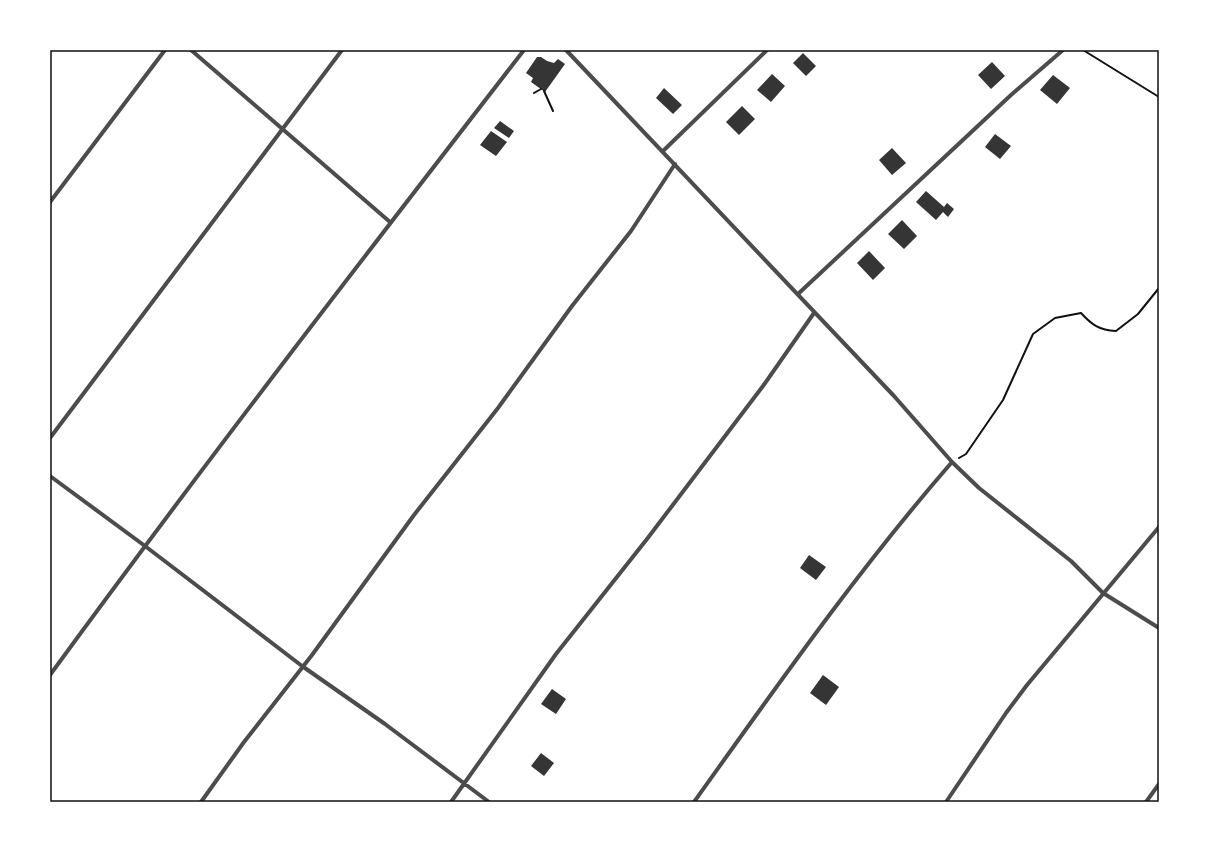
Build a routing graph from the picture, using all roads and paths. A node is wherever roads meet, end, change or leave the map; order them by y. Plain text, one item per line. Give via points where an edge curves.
1 (164, 50) edge
2 (191, 50) edge
3 (342, 50) edge
4 (524, 50) edge
5 (566, 50) edge
6 (767, 50) edge
7 (1063, 50) edge
8 (1083, 50) edge
9 (541, 88) dead end
10 (544, 91) dead end
11 (534, 93) dead end
12 (1159, 96) edge
13 (553, 111) dead end
14 (281, 130) junction
15 (663, 151) junction
16 (675, 164) junction
17 (50, 202) edge
18 (390, 222) junction
19 (1159, 288) edge
20 (798, 294) junction
21 (814, 313) junction
22 (50, 438) edge
23 (952, 462) junction
24 (50, 476) edge
25 (1159, 526) edge
26 (145, 546) junction
27 (1103, 593) junction
28 (1159, 628) edge
29 (302, 666) junction
30 (50, 675) edge
31 (464, 783) junction
32 (1159, 784) edge
33 (201, 802) edge
34 (451, 802) edge
35 (489, 802) edge
36 (694, 802) edge
37 (946, 802) edge
38 (1146, 802) edge

1 - 17 street
2 - 14 street
3 - 14 street
4 - 18 street
5 - 15 street
6 - 15 street
7 - 20 street via 1011,95
8 - 12 path
9 - 11 path
10 - 13 path
14 - 18 street
14 - 22 street
15 - 16 street
16 - 20 street
16 - 29 street via 631,231
18 - 26 street
19 - 23 path via 1138,314 1116,331 1094,326 1081,313 1055,318 1033,334 1003,400 966,454
20 - 21 street
21 - 23 street via 894,396
21 - 31 street via 744,411 556,654
23 - 27 street via 979,488 1066,557
23 - 36 street via 922,494 846,592
24 - 26 street
25 - 27 street
26 - 29 street
26 - 30 street
27 - 28 street
27 - 37 street via 1006,713
29 - 31 street
29 - 33 street
31 - 34 street
31 - 35 street
32 - 38 street

